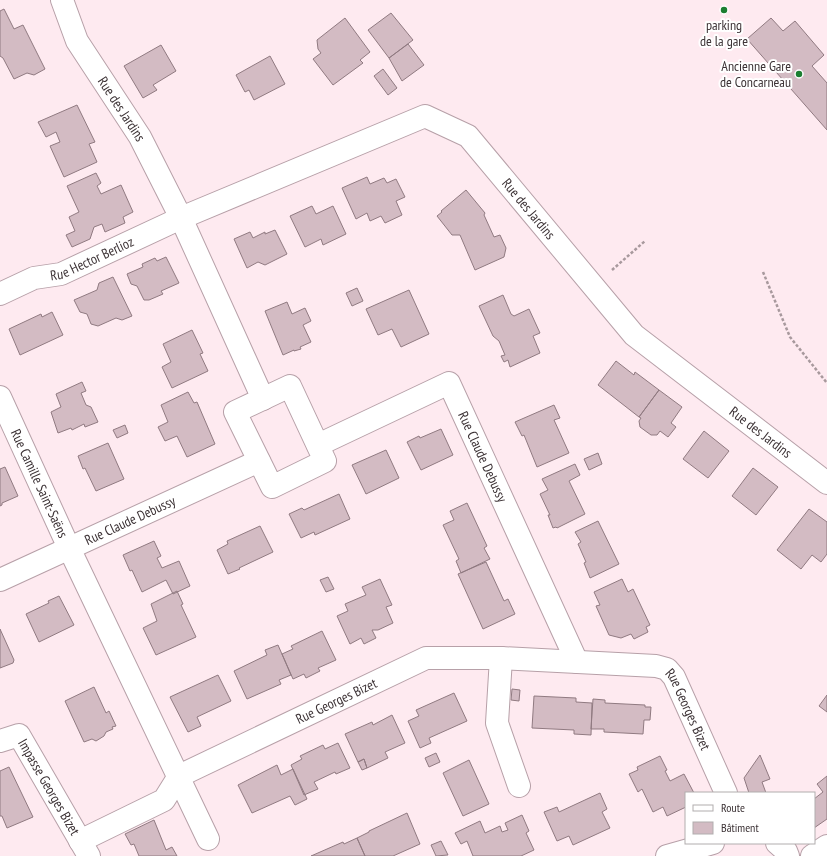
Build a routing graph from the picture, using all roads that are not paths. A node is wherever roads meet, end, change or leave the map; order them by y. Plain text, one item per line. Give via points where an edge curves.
1 (62, 0) edge
2 (181, 218) junction
3 (0, 294) edge
4 (0, 397) edge
5 (263, 399) junction
6 (318, 445) junction
7 (259, 461) junction
8 (827, 483) edge
9 (69, 548) junction
10 (0, 580) edge
11 (501, 658) junction
12 (577, 662) junction
13 (0, 741) edge
14 (179, 776) junction
15 (519, 786) dead end
16 (726, 792) edge
17 (208, 838) dead end
18 (709, 844) edge
19 (778, 844) edge
20 (827, 846) edge
21 (84, 849) edge
22 (667, 856) edge
23 (788, 856) edge
24 (812, 856) edge

1 - 2 street, Rue des Jardins via 77,41 140,137
2 - 3 street, Rue Hector Berlioz via 61,274 34,278
2 - 5 street, Rue des Jardins
2 - 8 street, Rue des Jardins via 424,116 468,136 634,335
4 - 9 street, Rue Camille Saint-Saëns
5 - 6 street via 290,386
5 - 7 street via 235,412
6 - 7 street via 325,461 272,487
6 - 12 street, Rue Claude Debussy via 449,383
7 - 9 street, Rue Claude Debussy
9 - 10 street, Rue Claude Debussy
9 - 14 street
11 - 12 street, Rue Georges Bizet
11 - 14 street, Rue Georges Bizet via 426,658
11 - 15 street via 497,723
12 - 16 street, Rue Georges Bizet via 656,666 667,669 674,677
13 - 21 street, Impasse Georges Bizet via 19,735
14 - 17 street
14 - 21 street via 164,800
18 - 22 street
19 - 23 street
20 - 24 street

